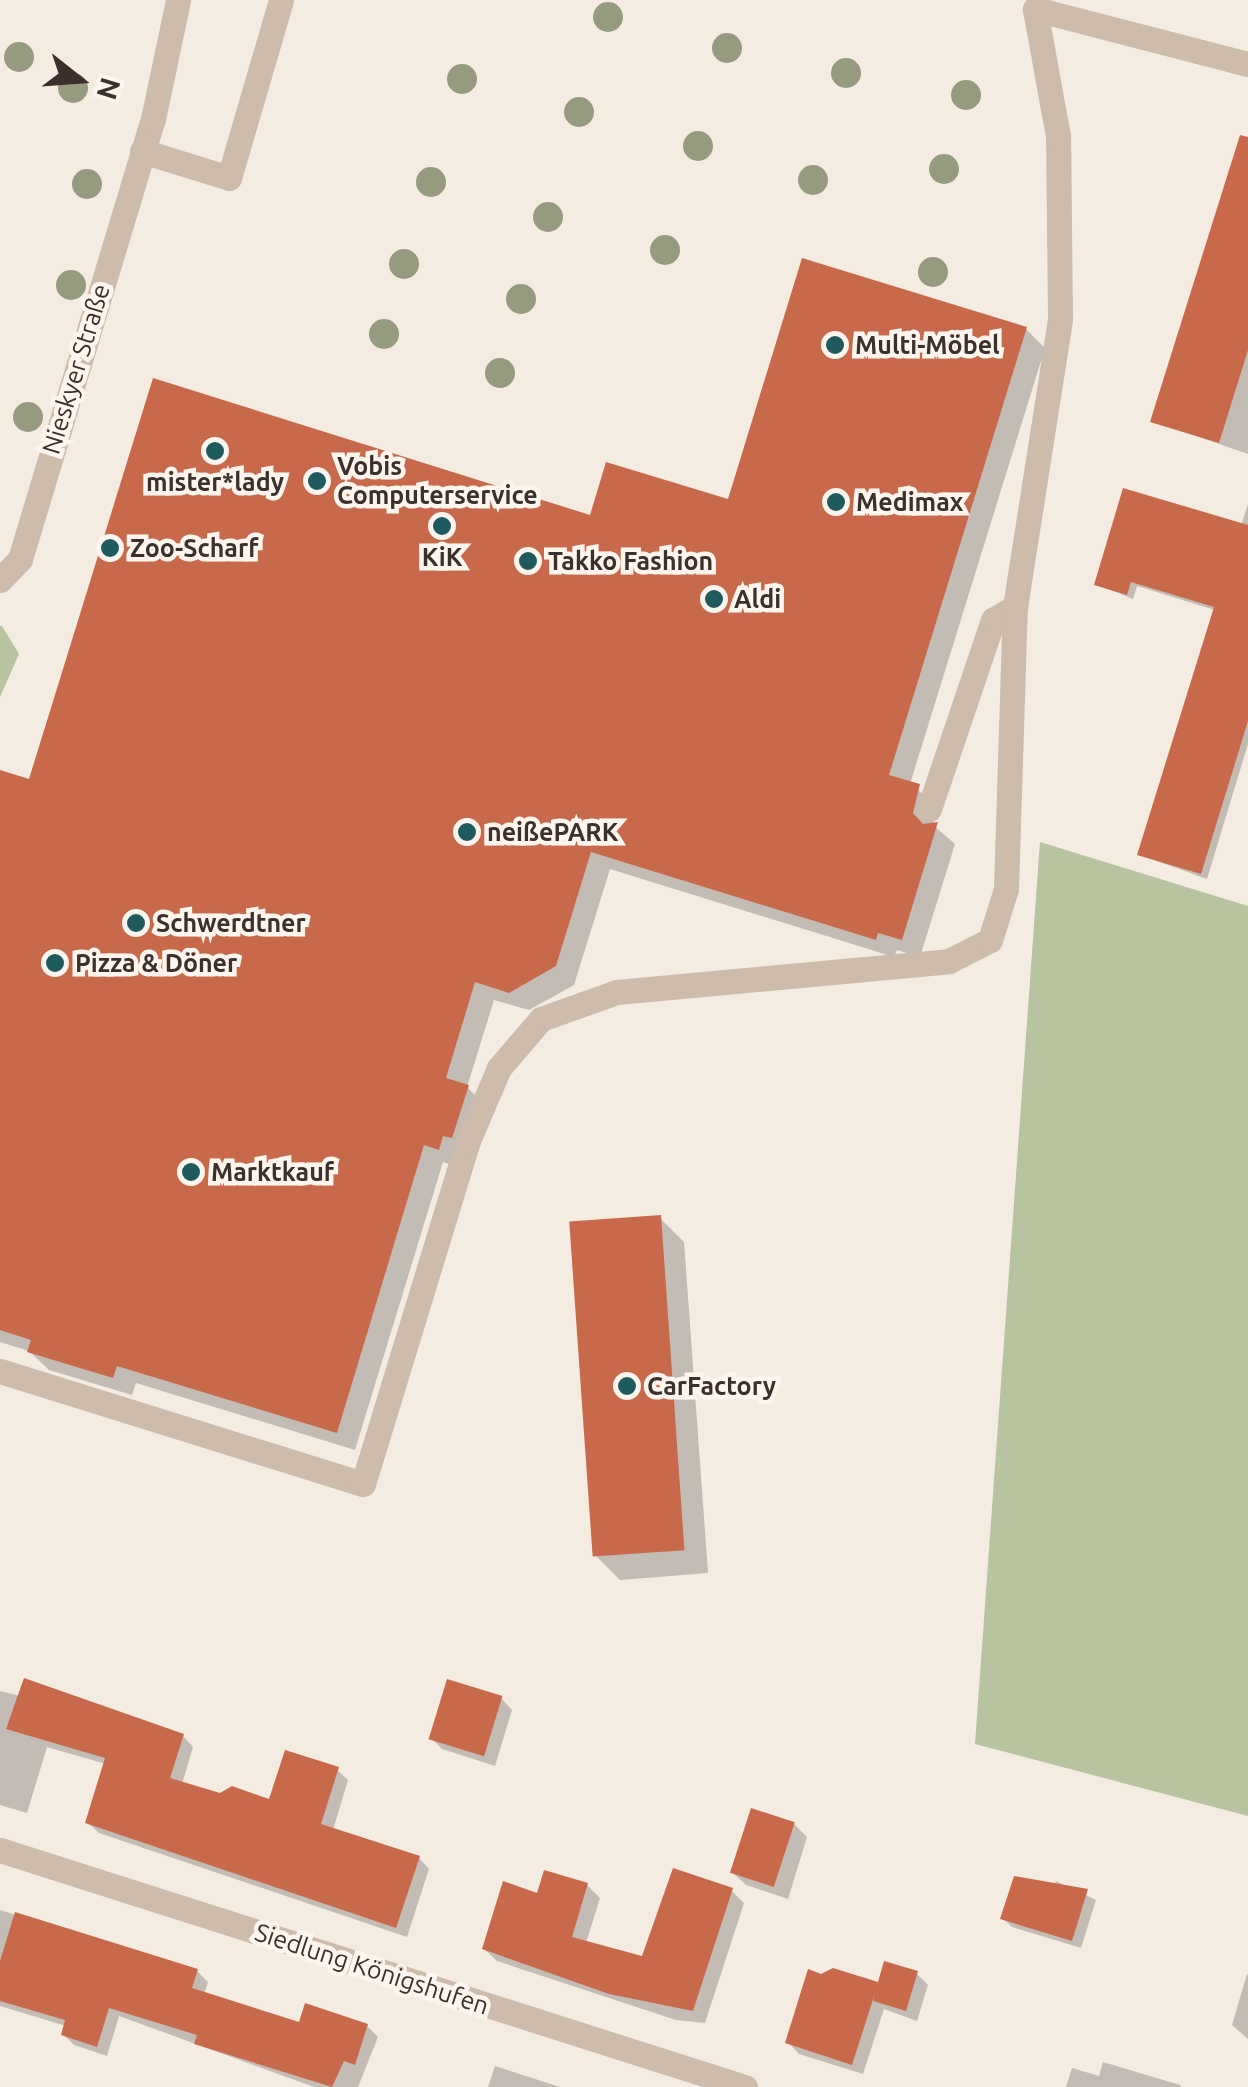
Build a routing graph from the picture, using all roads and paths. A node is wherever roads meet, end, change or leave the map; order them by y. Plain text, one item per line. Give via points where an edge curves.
1 (178, 0) edge
2 (281, 0) edge
3 (1031, 5) edge
4 (1248, 64) edge
5 (142, 151) junction
6 (0, 580) edge
7 (1015, 607) junction
8 (929, 809) dead end
9 (0, 1371) edge
10 (0, 1850) edge
11 (745, 2087) edge

1 - 5 street, Nieskyer Straße
2 - 5 street via 229,178
3 - 4 street
3 - 7 street via 1058,136 1060,318
5 - 6 street, Nieskyer Straße via 20,559
7 - 8 street via 993,620
7 - 9 street via 1006,889 990,940 949,960 617,992 541,1019 499,1068 467,1143 363,1484
10 - 11 street, Siedlung Königshufen

